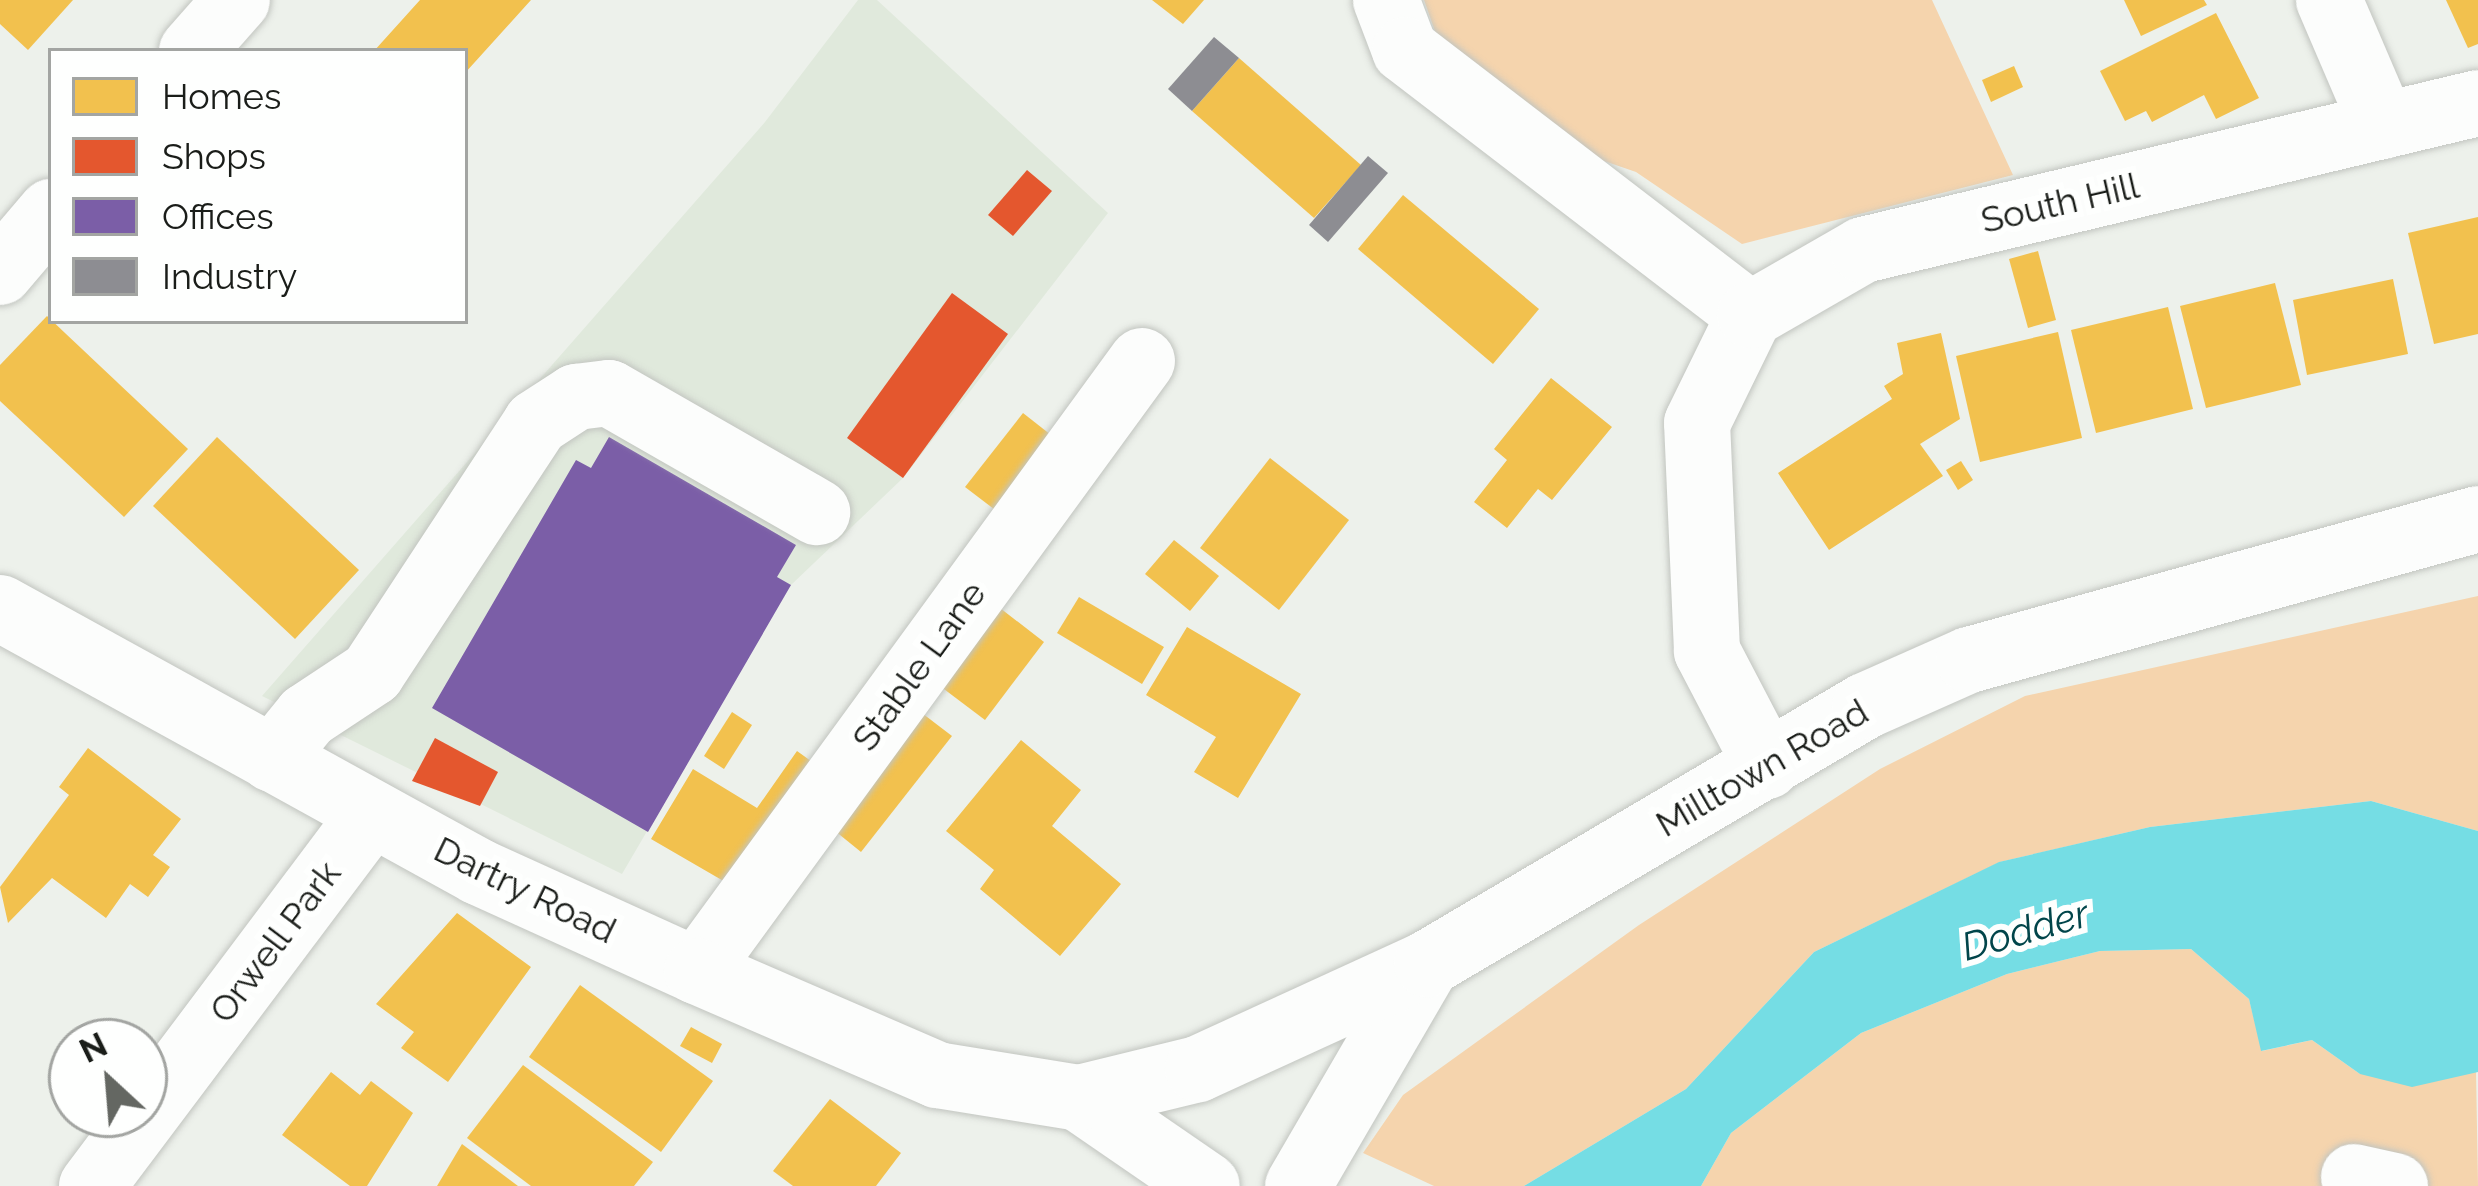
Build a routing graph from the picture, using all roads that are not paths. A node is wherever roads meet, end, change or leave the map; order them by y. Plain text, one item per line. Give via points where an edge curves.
1 (237, 0) edge
2 (1386, 0) edge
3 (2329, 0) edge
4 (195, 48) edge
5 (2478, 103) edge
6 (2383, 125) junction
7 (48, 216) edge
8 (0, 272) edge
9 (1750, 315) junction
10 (1142, 361) dead end
11 (817, 512) dead end
12 (2478, 519) edge
13 (0, 608) edge
14 (272, 759) junction
15 (1767, 766) junction
16 (372, 813) junction
17 (1427, 964) junction
18 (697, 971) junction
19 (1079, 1098) junction
20 (92, 1186) edge
21 (1207, 1186) edge
22 (1298, 1186) edge

1 - 4 street
2 - 9 street via 1405,50
3 - 6 street
5 - 6 street, South Hill
6 - 9 street, South Hill via 1863,250
7 - 8 street
9 - 15 street via 1697,423 1707,651
10 - 18 street, Stable Lane
11 - 14 street via 609,393 576,398 536,423 372,673 307,716
12 - 15 street, Milltown Road via 1990,653 1865,706
13 - 14 street, Dartry Road
14 - 16 street, Dartry Road
15 - 17 street, Milltown Road
16 - 18 street, Dartry Road
16 - 20 street, Orwell Park
17 - 19 street, Milltown Road via 1198,1069
17 - 22 street
18 - 19 street, Dartry Road via 938,1076
19 - 21 street

